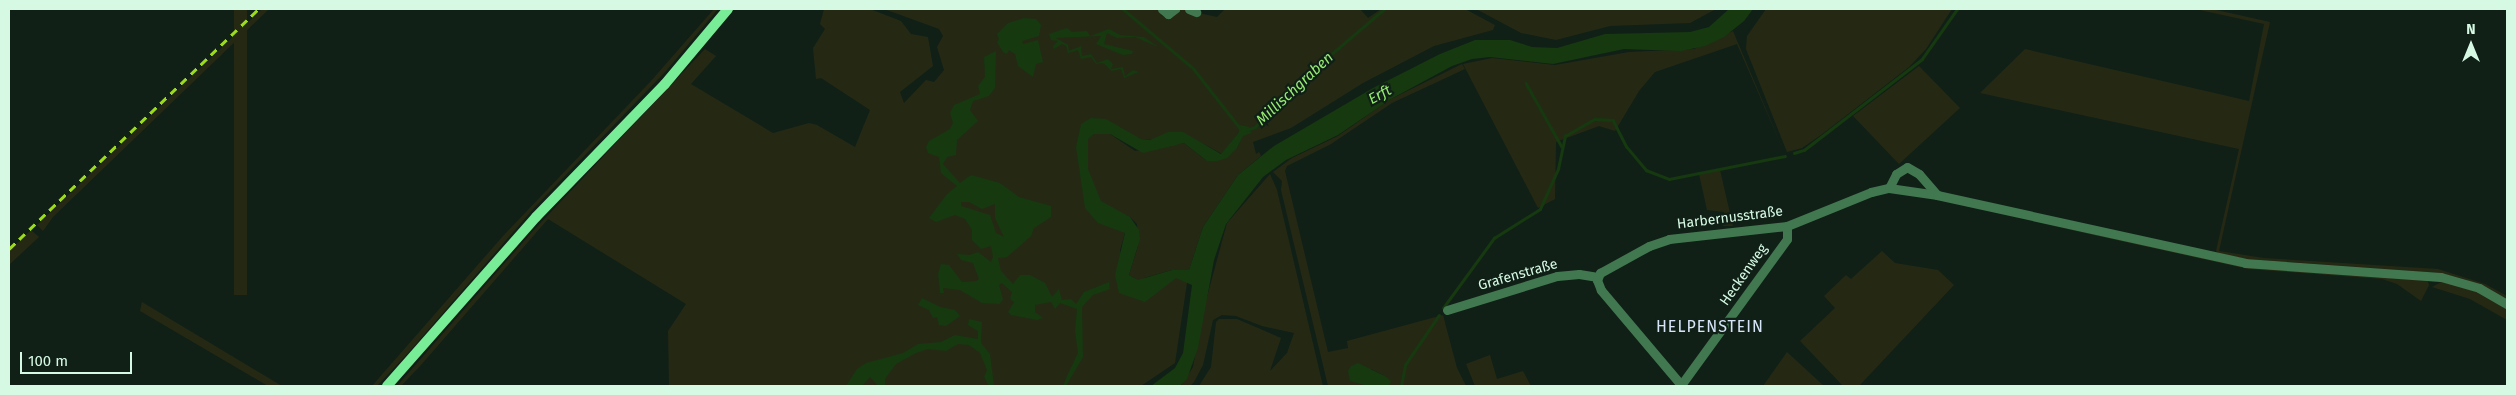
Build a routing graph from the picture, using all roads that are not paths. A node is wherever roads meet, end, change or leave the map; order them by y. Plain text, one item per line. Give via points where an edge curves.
1 (728, 9) edge
2 (1162, 9) edge
3 (1175, 9) edge
4 (1889, 188) junction
5 (1937, 195) junction
6 (1787, 226) junction
7 (1598, 277) junction
8 (2507, 304) edge
9 (1447, 310) dead end
10 (387, 386) edge
11 (1681, 386) edge

1 - 10 main road via 671,77 536,217
2 - 3 street via 1168,14
4 - 5 street, Harbernusstraße
4 - 5 street via 1896,174 1907,167 1917,172
4 - 6 street, Harbernusstraße via 1871,192
5 - 8 street, Harbernusstraße via 2246,263 2441,277 2479,288
6 - 7 street, Harbernusstraße via 1669,239 1627,257
6 - 11 street, Heckenweg via 1787,239
7 - 9 street, Grafenstraße via 1579,274 1557,276
7 - 11 street via 1601,290

